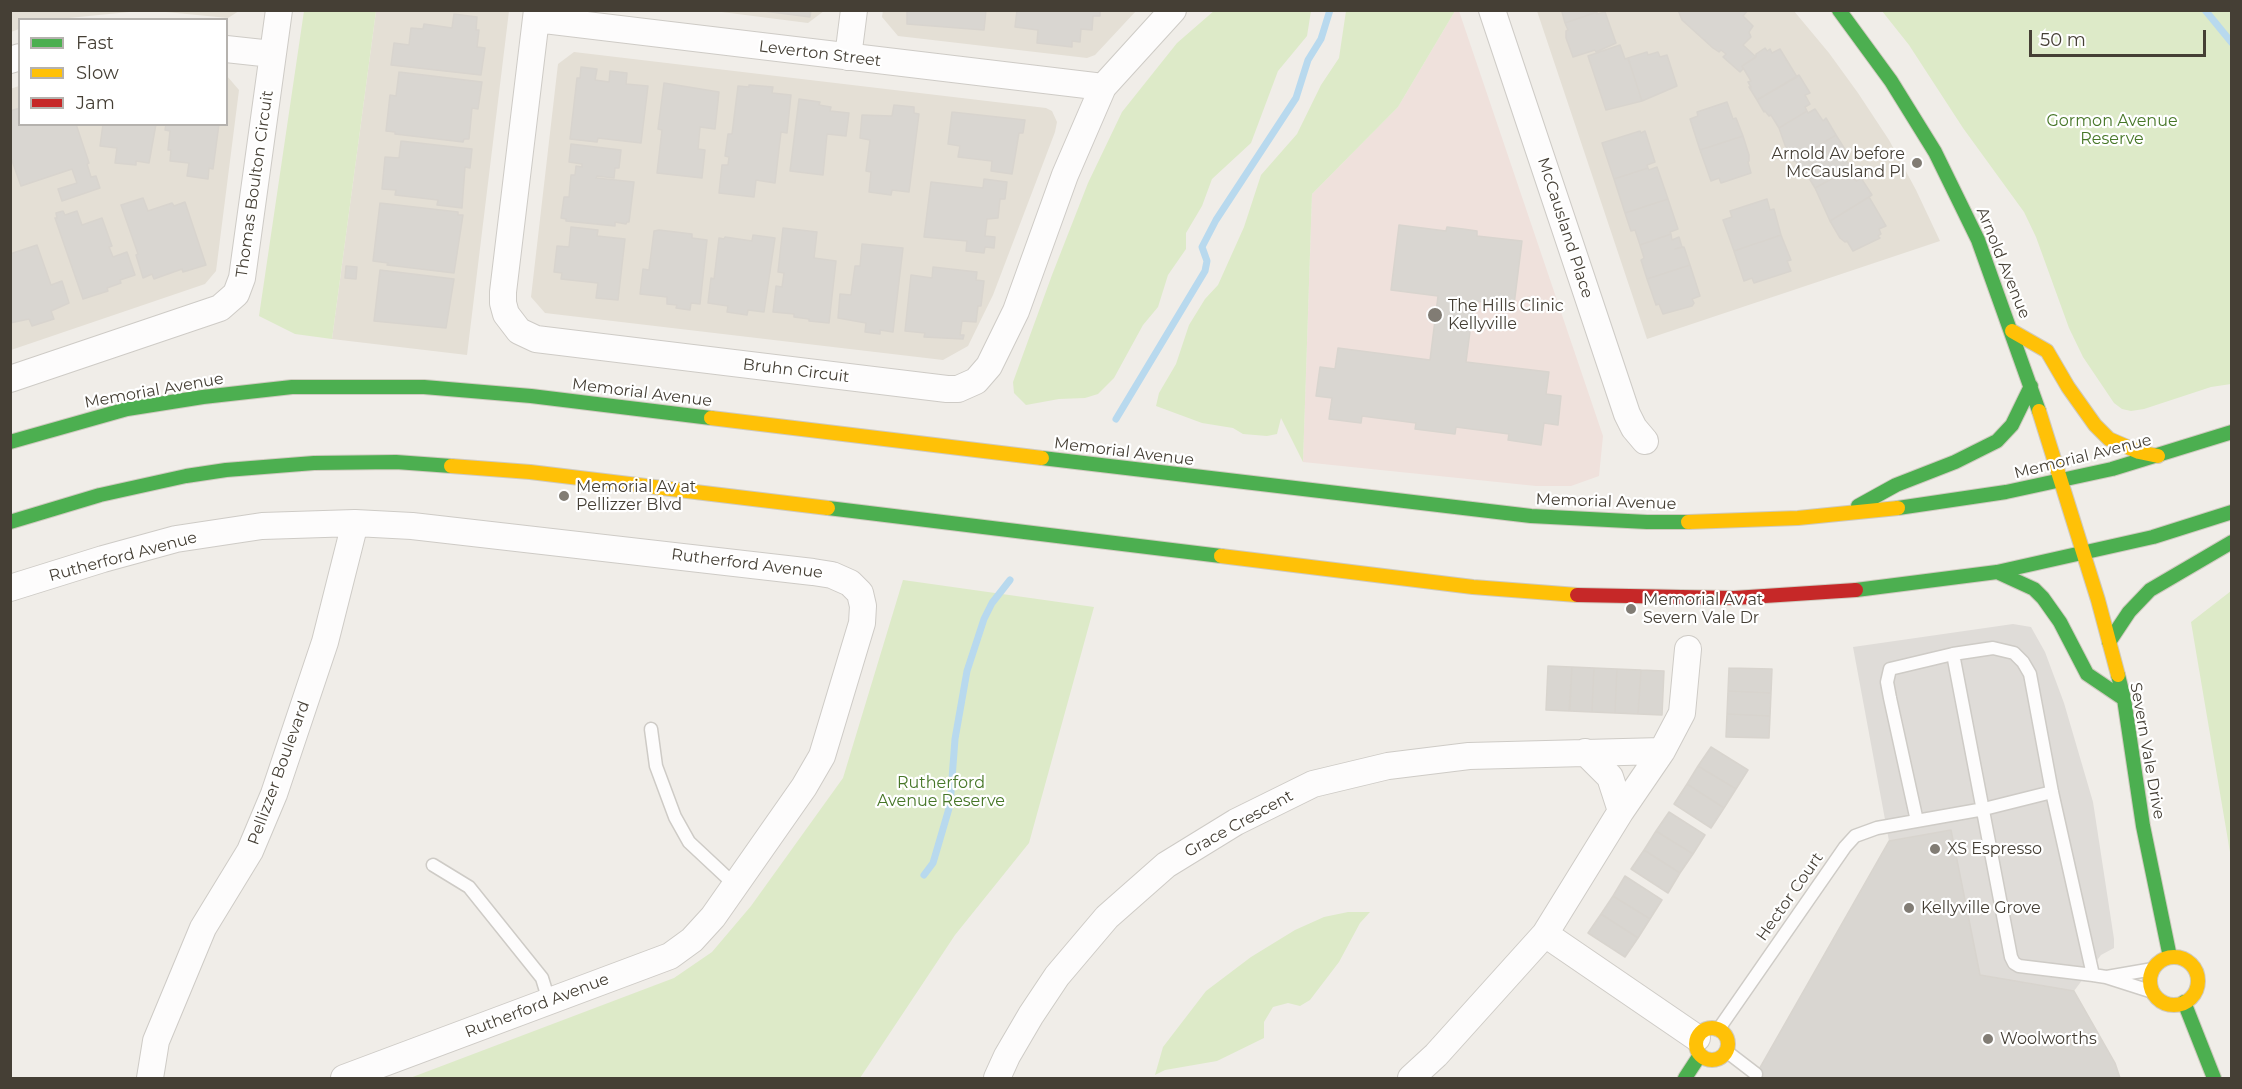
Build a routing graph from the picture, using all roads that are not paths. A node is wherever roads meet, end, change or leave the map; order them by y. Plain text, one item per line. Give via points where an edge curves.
1 (279, 10) edge
2 (854, 10) edge
3 (1173, 10) edge
4 (1492, 10) edge
5 (1839, 10) edge
6 (536, 15) edge
7 (228, 49) edge
8 (272, 54) junction
9 (848, 57) junction
10 (1103, 87) junction
11 (2012, 331) junction
12 (10, 379) edge
13 (2031, 386) junction
14 (2232, 432) edge
15 (10, 441) edge
16 (1645, 441) dead end
17 (2158, 456) junction
18 (2061, 480) junction
19 (2232, 513) edge
20 (1840, 515) junction
21 (10, 522) edge
22 (355, 523) junction
23 (2232, 542) edge
24 (2084, 552) junction
25 (1997, 572) junction
26 (10, 588) edge
27 (2109, 642) junction
28 (1688, 649) dead end
29 (1953, 654) junction
30 (2124, 699) junction
31 (651, 729) dead end
32 (1662, 751) junction
33 (1585, 752) junction
34 (2052, 792) junction
35 (1984, 809) junction
36 (1621, 811) junction
37 (1917, 821) junction
38 (433, 866) dead end
39 (735, 885) junction
40 (1545, 934) junction
41 (2170, 957) junction
42 (2153, 969) junction
43 (2099, 976) junction
44 (2153, 992) junction
45 (549, 1001) junction
46 (2184, 1002) junction
47 (1705, 1041) junction
48 (1726, 1051) junction
49 (1756, 1074) dead end
50 (150, 1078) edge
51 (344, 1078) edge
52 (997, 1078) edge
53 (1411, 1078) edge
54 (1685, 1078) edge
55 (2214, 1078) edge

1 - 8 street, Thomas Boulton Circuit
2 - 9 street
3 - 10 street, Bruhn Circuit
4 - 16 street, McCausland Place via 1627,414
5 - 11 main road, Arnold Avenue via 1891,81 1935,152 1978,240
6 - 9 street, Leverton Street
6 - 10 street, Bruhn Circuit via 503,303 519,331 536,339 947,389 968,386 989,366 1004,339 1065,175
7 - 8 street
8 - 12 street, Thomas Boulton Circuit via 242,278 231,300 208,313
9 - 10 street, Leverton Street
11 - 13 main road, Arnold Avenue
11 - 17 main road via 2047,351 2068,387 2109,439
13 - 18 main road, Arnold Avenue
13 - 20 main road via 2012,425 1997,441 1896,485
14 - 17 main road, Memorial Avenue
15 - 20 main road, Memorial Avenue via 127,409 203,397 292,387 424,387 531,396 1531,516 1647,522
17 - 18 main road, Memorial Avenue
18 - 20 main road, Memorial Avenue via 1960,500
18 - 24 main road, Arnold Avenue
19 - 24 main road via 2153,537
21 - 25 main road via 142,484 186,476 314,463 396,462 530,472 1461,585 1596,596 1745,597 1852,590
22 - 26 street, Rutherford Avenue via 262,526 176,539
22 - 39 street, Rutherford Avenue via 722,561 832,575 850,583 860,593 862,622 822,756
22 - 50 street, Pellizzer Boulevard via 325,642 274,794 250,851 203,928 156,1041
23 - 27 main road via 2150,590 2139,599
24 - 25 main road
24 - 27 main road, Severn Vale Drive
25 - 30 main road via 2017,579 2043,597 2087,674
27 - 30 main road, Severn Vale Drive
28 - 32 street via 1682,712
29 - 34 lane via 1993,648 2014,653 2023,662 2030,674
29 - 35 lane
29 - 37 lane via 1890,669 1887,682
30 - 41 main road, Severn Vale Drive via 2143,826
31 - 39 lane via 657,766 675,817 690,842
32 - 33 street, Grace Crescent
32 - 36 street
33 - 36 street via 1610,777
33 - 52 street, Grace Crescent via 1469,756 1388,766 1313,784 1236,822 1166,865 1107,917 1057,976 1006,1056
34 - 35 lane, Hector Court
34 - 43 lane
35 - 37 lane, Hector Court
35 - 43 lane via 2014,963
36 - 40 street
37 - 47 lane, Hector Court via 1855,836
38 - 45 lane via 469,887 542,978
39 - 45 street, Rutherford Avenue via 692,940 670,956
40 - 47 street
40 - 53 street
41 - 42 main road
41 - 46 main road via 2185,959 2196,970 2198,985
42 - 43 lane
42 - 44 main road
43 - 44 lane
44 - 46 main road via 2163,1002
45 - 51 street, Rutherford Avenue
46 - 55 main road
47 - 48 main road via 1725,1036
47 - 48 main road via 1712,1060
47 - 54 main road, Hector Court
48 - 49 lane

